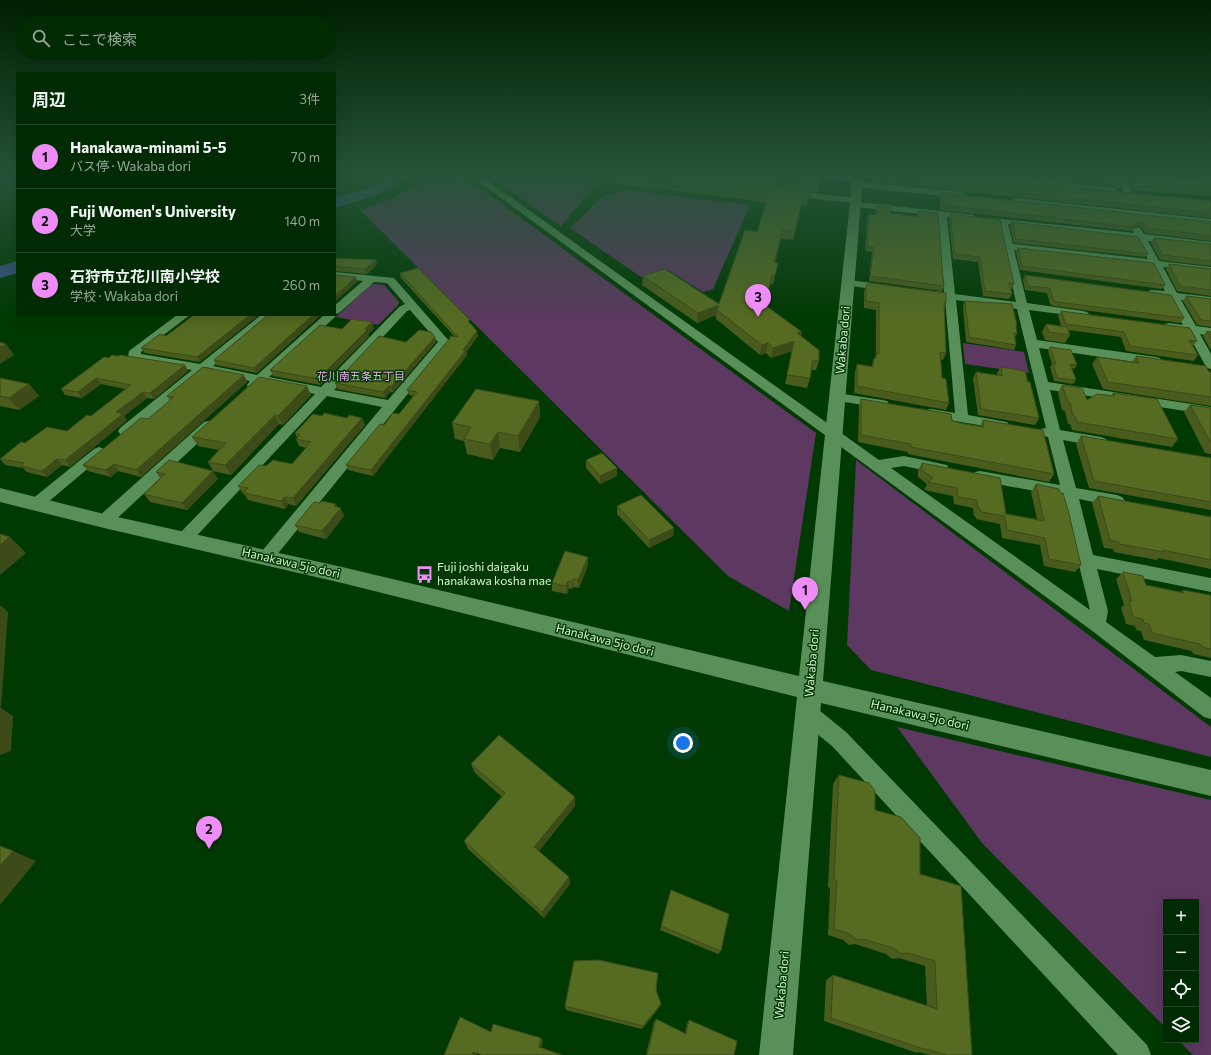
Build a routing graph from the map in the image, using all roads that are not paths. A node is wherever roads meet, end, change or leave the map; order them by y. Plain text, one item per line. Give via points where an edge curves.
1 (543, 224) edge
2 (854, 224) edge
3 (943, 224) edge
4 (1004, 224) edge
5 (1102, 224) edge
6 (1134, 224) edge
7 (1141, 237) junction
8 (1211, 245) edge
9 (1009, 246) junction
10 (1156, 264) junction
11 (1211, 270) edge
12 (336, 275) edge
13 (372, 278) junction
14 (848, 282) junction
15 (902, 290) edge
16 (918, 292) edge
17 (1141, 292) edge
18 (949, 296) junction
19 (1173, 296) junction
20 (1211, 300) edge
21 (412, 305) junction
22 (1022, 306) junction
23 (336, 310) edge
24 (1091, 315) edge
25 (183, 316) edge
26 (267, 316) edge
27 (330, 316) edge
28 (1160, 325) edge
29 (1191, 329) junction
30 (1211, 332) edge
31 (1032, 343) junction
32 (1164, 362) edge
33 (1211, 364) edge
34 (1195, 367) edge
35 (202, 368) junction
36 (1211, 369) edge
37 (259, 380) junction
38 (1042, 386) junction
39 (323, 393) junction
40 (242, 396) edge
41 (837, 397) junction
42 (391, 405) junction
43 (892, 406) edge
44 (915, 410) edge
45 (1211, 411) edge
46 (219, 416) edge
47 (962, 418) junction
48 (1016, 428) edge
49 (1032, 430) edge
50 (1055, 434) junction
51 (834, 435) junction
52 (1117, 444) edge
53 (876, 465) junction
54 (1069, 493) junction
55 (0, 494) edge
56 (36, 504) junction
57 (1132, 504) edge
58 (104, 521) junction
59 (184, 539) junction
60 (265, 557) junction
61 (1086, 560) junction
62 (1211, 585) edge
63 (1097, 625) junction
64 (1152, 666) junction
65 (1211, 669) edge
66 (810, 689) junction
67 (1211, 710) edge
68 (807, 713) junction
69 (1211, 783) edge
70 (776, 1055) edge
71 (1137, 1055) edge

1 - 51 street
2 - 14 street, Wakaba dori
3 - 18 street
4 - 9 street
5 - 7 street
6 - 7 street
7 - 8 street
7 - 10 street
9 - 10 street
9 - 22 street via 1019,275
10 - 11 street
10 - 19 street
12 - 13 street
13 - 21 street via 390,280
13 - 23 street
14 - 15 street
14 - 41 street, Wakaba dori
16 - 18 street
17 - 19 street
18 - 22 street
18 - 47 street
19 - 20 street
19 - 29 street
21 - 39 street via 403,309
21 - 42 street via 444,342
22 - 24 street
22 - 31 street
25 - 35 street via 135,351 134,357
26 - 35 street
27 - 37 street
28 - 29 street
29 - 30 street
29 - 33 street
31 - 32 street
31 - 38 street
34 - 36 street
35 - 37 street
35 - 56 street
37 - 39 street
37 - 40 street
38 - 45 street
38 - 50 street
39 - 42 street
39 - 59 street
41 - 43 street
41 - 51 street, Wakaba dori
42 - 60 street
44 - 47 street
46 - 58 street
47 - 48 street
49 - 50 street
50 - 52 street
50 - 54 street
51 - 53 street
51 - 66 street, Wakaba dori
53 - 54 street via 904,461
53 - 63 street
54 - 57 street
54 - 61 street
55 - 56 street, Hanakawa 5jo dori
56 - 58 street, Hanakawa 5jo dori
58 - 59 street, Hanakawa 5jo dori
59 - 60 street, Hanakawa 5jo dori
60 - 66 street, Hanakawa 5jo dori
61 - 62 street
61 - 63 street via 1099,611
63 - 64 street
64 - 65 street via 1181,663
64 - 67 street
66 - 68 street, Wakaba dori
66 - 69 street, Hanakawa 5jo dori
68 - 70 street, Wakaba dori
68 - 71 street via 839,739

